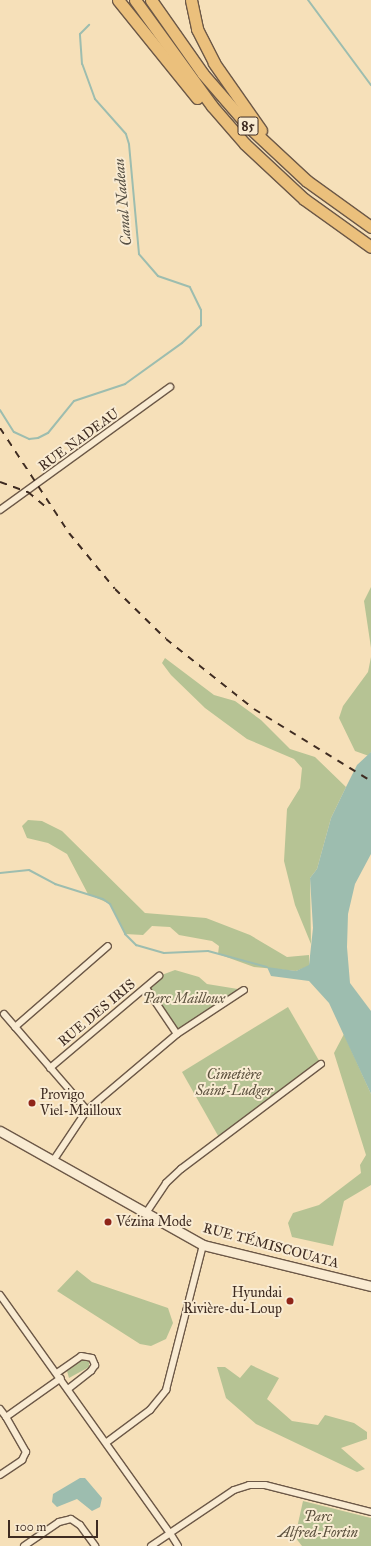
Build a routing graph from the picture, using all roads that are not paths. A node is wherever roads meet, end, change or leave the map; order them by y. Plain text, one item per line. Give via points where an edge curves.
1 (118, 0) edge
2 (136, 0) edge
3 (151, 0) edge
4 (191, 0) edge
5 (371, 222) edge
6 (371, 227) edge
7 (351, 234) junction
8 (371, 247) edge
9 (170, 387) dead end
10 (0, 510) edge
11 (108, 946) dead end
12 (159, 976) dead end
13 (146, 988) junction
14 (244, 990) dead end
15 (4, 1014) dead end
16 (15, 1027) junction
17 (177, 1034) junction
18 (321, 1064) dead end
19 (50, 1068) junction
20 (87, 1110) junction
21 (0, 1132) edge
22 (53, 1161) junction
23 (146, 1213) junction
24 (203, 1244) junction
25 (371, 1286) edge
26 (0, 1295) edge
27 (59, 1375) junction
28 (68, 1389) junction
29 (0, 1409) edge
30 (6, 1417) junction
31 (107, 1442) junction
32 (0, 1475) edge
33 (371, 1512) edge
34 (170, 1533) junction
35 (24, 1546) edge
36 (95, 1546) edge
37 (151, 1546) edge
38 (178, 1546) edge

1 - 7 highway via 244,152 289,193
2 - 7 highway, 85 via 212,106 241,140 292,190
3 - 6 highway, 85 via 191,58 238,116 307,181
4 - 5 highway via 206,49 251,119 302,171
7 - 8 highway, 85
9 - 10 street, RUE NADEAU
11 - 16 street
12 - 13 street, RUE DES IRIS
13 - 17 street
13 - 19 street, RUE DES IRIS
14 - 17 street
15 - 16 street
16 - 19 street
17 - 20 street
18 - 23 street via 181,1169 166,1183
19 - 20 street
20 - 22 street
21 - 22 main road, RUE TÉMISCOUATA
22 - 23 main road, RUE TÉMISCOUATA
23 - 24 main road, RUE TÉMISCOUATA
24 - 25 main road, RUE TÉMISCOUATA
24 - 31 street via 166,1390 150,1410
26 - 27 street
27 - 28 street
27 - 28 street via 81,1356 92,1358 95,1364 91,1371
27 - 30 street
28 - 31 street
29 - 30 street
30 - 32 street via 26,1452 22,1460
31 - 34 street
33 - 34 street via 265,1485 249,1485 234,1490
34 - 37 street
34 - 38 street
35 - 36 street via 59,1522 71,1519 80,1525

